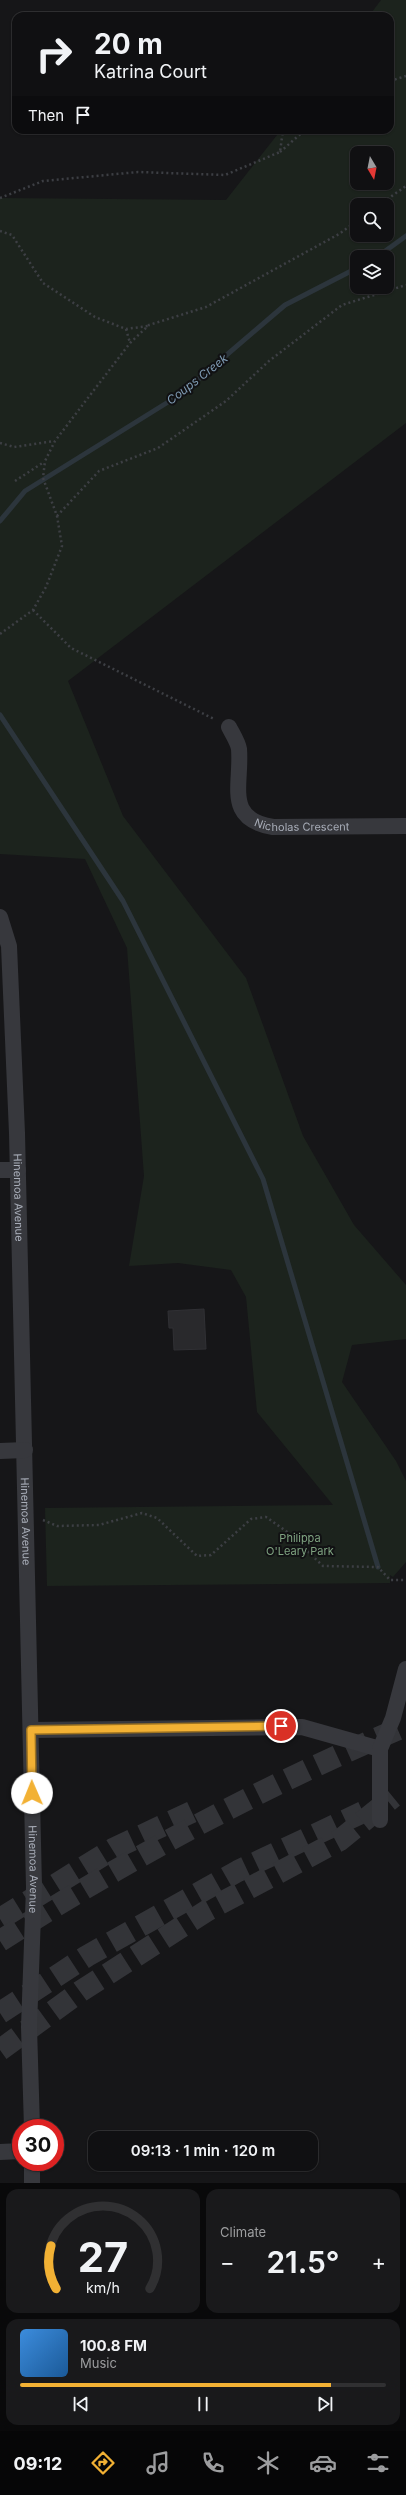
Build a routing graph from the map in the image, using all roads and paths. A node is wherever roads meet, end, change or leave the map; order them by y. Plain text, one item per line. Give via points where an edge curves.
1 (406, 76) edge
2 (394, 80) edge
3 (282, 134) edge
4 (300, 134) edge
5 (280, 152) junction
6 (406, 186) edge
7 (0, 198) edge
8 (389, 198) edge
9 (350, 226) edge
10 (0, 231) edge
11 (406, 285) edge
12 (149, 326) junction
13 (126, 329) junction
14 (130, 343) junction
15 (55, 441) junction
16 (0, 443) edge
17 (45, 461) junction
18 (15, 481) dead end
19 (58, 516) junction
20 (32, 610) junction
21 (0, 634) edge
22 (229, 727) joint
23 (406, 826) edge
24 (0, 917) edge
25 (0, 1170) edge
26 (18, 1170) junction
27 (25, 1450) junction
28 (0, 1451) edge
29 (25, 1514) junction
30 (406, 1580) edge
31 (406, 1669) edge
32 (31, 1730) junction
33 (380, 1749) junction
34 (380, 1820) dead end
35 (32, 2119) edge
36 (0, 2152) edge
37 (12, 2152) edge
38 (32, 2171) edge
39 (32, 2183) edge

1 - 2 path
3 - 5 path
4 - 5 path
5 - 7 path via 225,175 138,172 43,181
6 - 8 path
9 - 12 path via 206,307
10 - 13 path via 12,235 43,283 96,317
11 - 19 path via 342,305 269,361 226,400 158,448 99,471
12 - 13 path
12 - 14 path
13 - 14 path
14 - 15 path
15 - 16 path via 14,447
15 - 17 path
17 - 18 path
17 - 19 path via 43,478
19 - 20 path via 62,546 46,587
20 - 21 path
20 - 22 path via 71,648
22 - 23 street, Nicholas Crescent via 239,748 238,795 241,808 248,818 261,825 273,827
24 - 26 street, Hinemoa Avenue via 9,946
25 - 26 street
26 - 27 street, Hinemoa Avenue
27 - 28 street
27 - 29 street, Hinemoa Avenue
29 - 30 path via 57,1526 99,1525 142,1513 157,1518 197,1556 211,1555 251,1519 266,1518 286,1531 323,1566 378,1567 390,1580
29 - 32 street, Hinemoa Avenue
31 - 33 street via 393,1718
32 - 33 street via 295,1726
32 - 35 street, Hinemoa Avenue via 34,1887 29,2027
33 - 34 street
36 - 37 street
38 - 39 street

